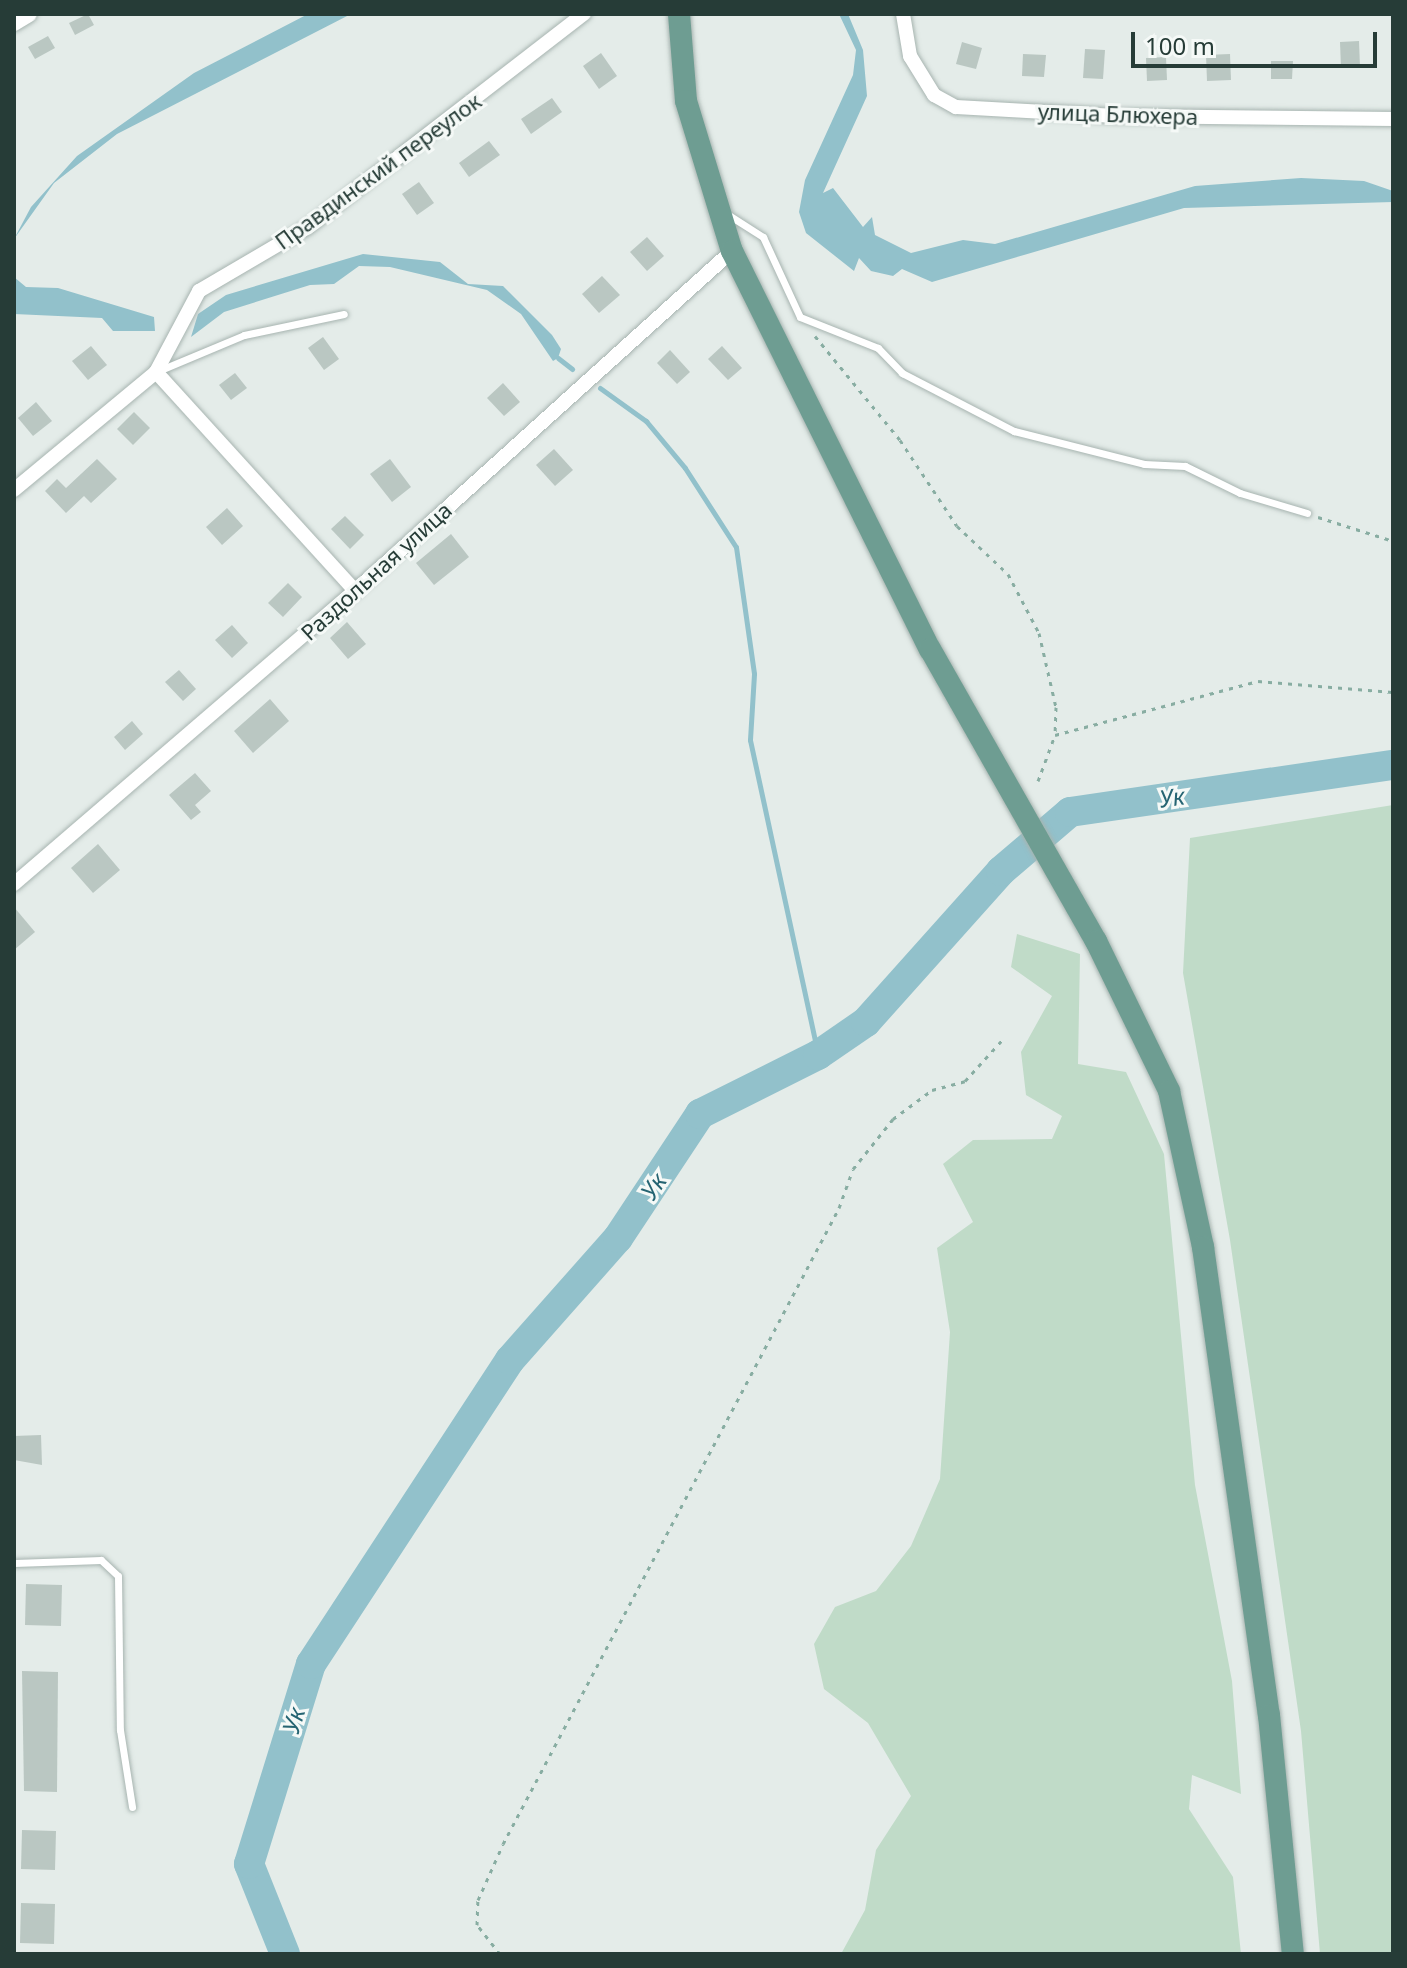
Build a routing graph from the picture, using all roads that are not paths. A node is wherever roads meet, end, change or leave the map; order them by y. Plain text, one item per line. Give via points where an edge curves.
1 (29, 14) edge
2 (584, 14) edge
3 (679, 14) edge
4 (903, 14) edge
5 (14, 23) edge
6 (1393, 119) edge
7 (719, 209) junction
8 (732, 251) junction
9 (344, 314) dead end
10 (156, 372) junction
11 (14, 490) edge
12 (1307, 513) road end
13 (355, 591) junction
14 (14, 884) edge
15 (14, 1563) edge
16 (132, 1807) dead end
17 (1293, 1954) edge

1 - 5 street
2 - 10 street, Правдинский переулок via 332,209 199,291
3 - 7 main road via 686,101
4 - 6 street, улица Блюхера via 910,56 934,95 956,107 1116,116
7 - 8 main road
7 - 12 lane via 763,237 800,317 878,348 902,373 1014,431 1144,464 1185,466 1240,493
8 - 13 street, Раздольная улица
8 - 17 main road via 930,649 1151,1045 1183,1143 1269,1715
9 - 10 lane via 244,335
10 - 11 street, Правдинский переулок
10 - 13 street
13 - 14 street, Раздольная улица
15 - 16 lane via 101,1560 118,1576 120,1730

